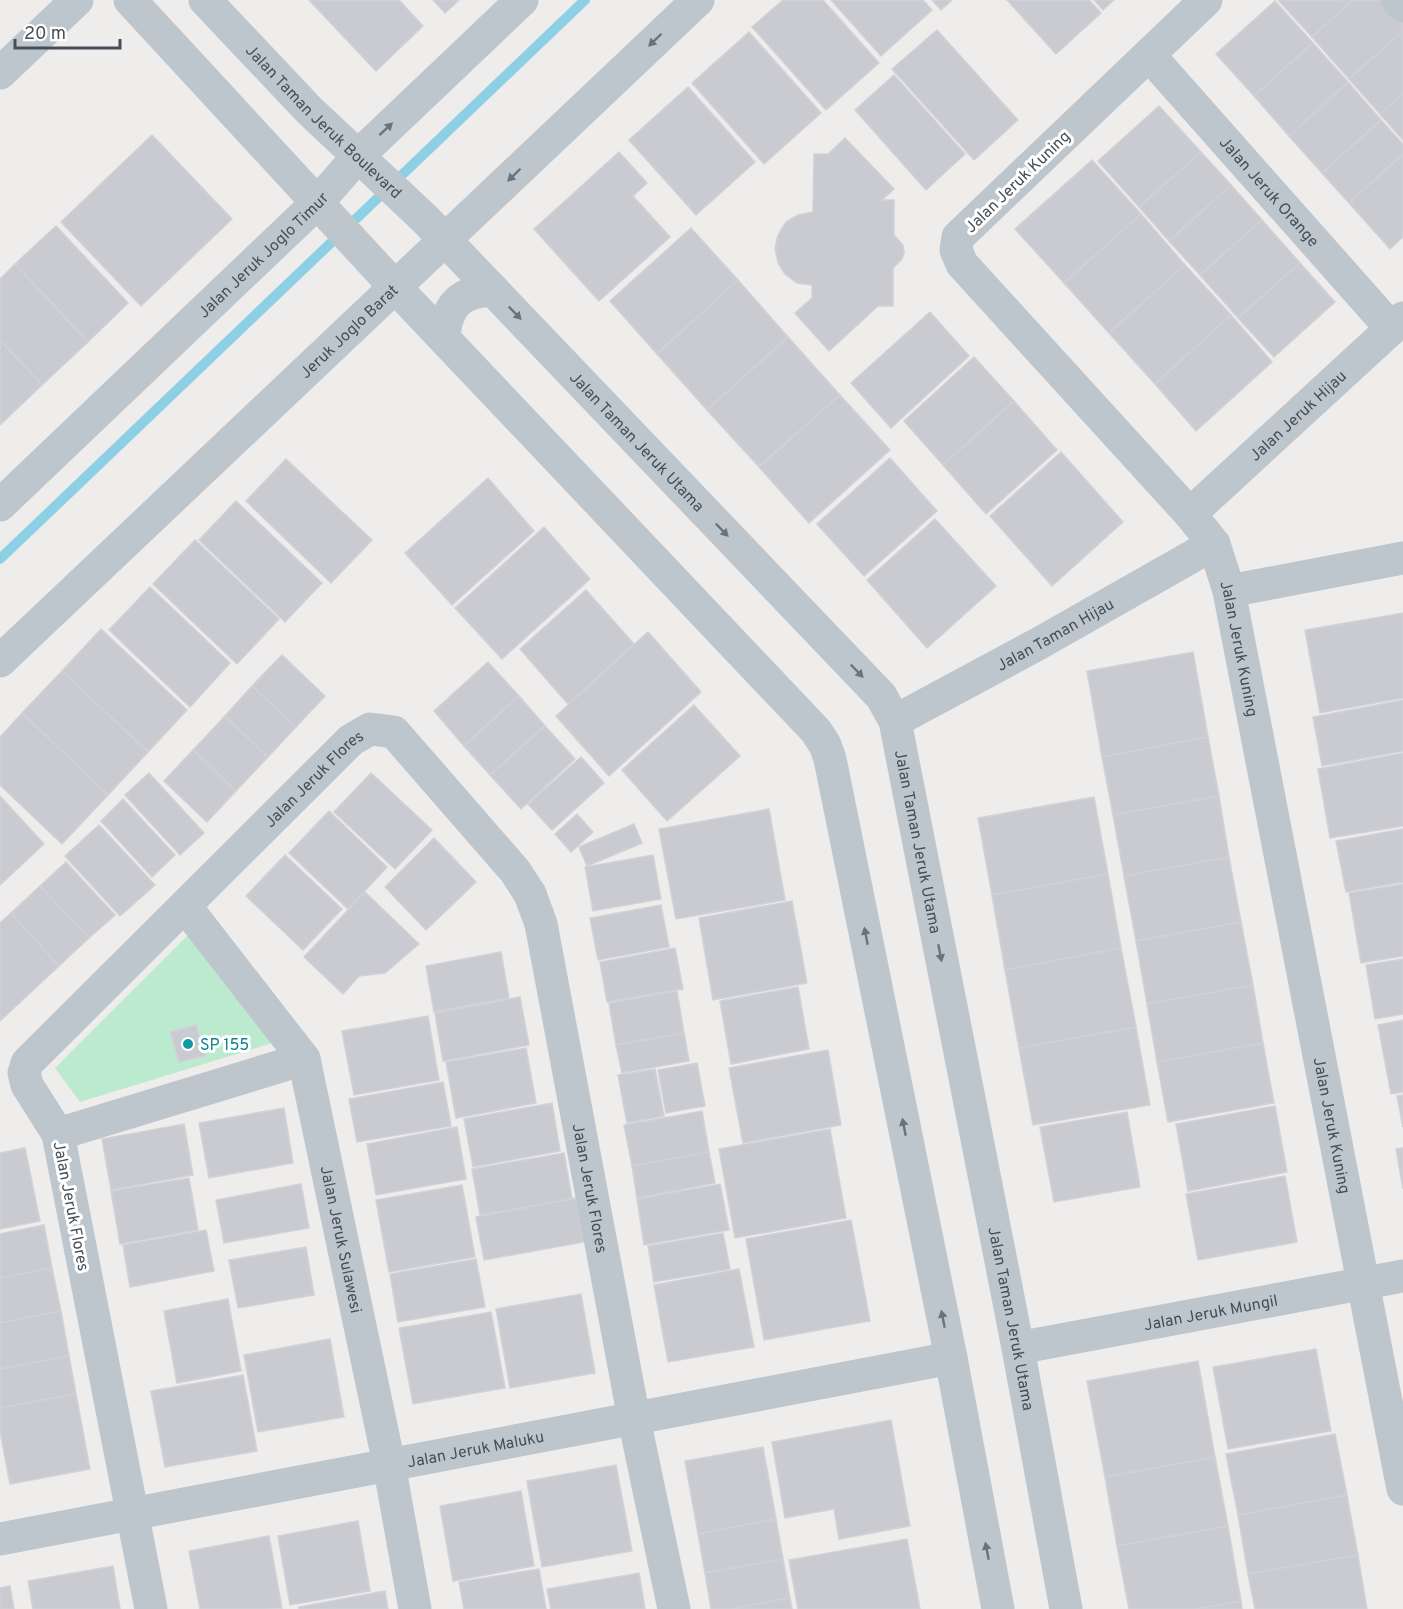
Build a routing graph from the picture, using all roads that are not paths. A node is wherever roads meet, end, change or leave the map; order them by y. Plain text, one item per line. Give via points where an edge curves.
1 (77, 0) edge
2 (130, 0) edge
3 (205, 0) edge
4 (522, 0) edge
5 (698, 0) edge
6 (1206, 0) edge
7 (1398, 0) edge
8 (1403, 6) edge
9 (1149, 55) junction
10 (0, 73) edge
11 (359, 155) junction
12 (326, 212) junction
13 (436, 230) junction
14 (386, 276) junction
15 (493, 291) junction
16 (1397, 323) edge
17 (444, 338) junction
18 (0, 505) edge
19 (1190, 514) junction
20 (1214, 544) junction
21 (1403, 558) edge
22 (1229, 591) junction
23 (0, 661) edge
24 (895, 721) junction
25 (185, 906) junction
26 (304, 1059) junction
27 (58, 1134) junction
28 (1403, 1276) edge
29 (1363, 1283) junction
30 (1018, 1348) junction
31 (951, 1358) junction
32 (634, 1419) junction
33 (389, 1464) junction
34 (1403, 1489) edge
35 (133, 1512) junction
36 (0, 1539) edge
37 (151, 1609) edge
38 (416, 1609) edge
39 (674, 1609) edge
40 (998, 1609) edge
41 (1066, 1609) edge

1 - 10 street
2 - 12 street
3 - 11 street, Jalan Taman Jeruk Boulevard via 309,110
11 -> 4 street, Jalan Jeruk Joglo Timur
5 -> 13 street, Jeruk Joglo Barat
6 - 9 street, Jalan Jeruk Kuning
7 - 8 street
9 - 16 street, Jalan Jeruk Orange
9 - 19 street, Jalan Jeruk Kuning via 958,237 956,250 962,264
11 - 12 street, Jalan Jeruk Joglo Timur
11 - 13 street, Jalan Taman Jeruk Boulevard
12 - 14 street
12 - 18 street, Jalan Jeruk Joglo Timur
13 - 14 street, Jeruk Joglo Barat
13 - 15 street, Jalan Taman Jeruk Utama
14 - 17 street
14 - 23 street, Jeruk Joglo Barat
15 - 17 street via 477,291 451,308
15 -> 24 street, Jalan Taman Jeruk Utama via 881,696
16 - 19 street, Jalan Jeruk Hijau
31 -> 17 street via 825,745
19 - 20 street, Jalan Jeruk Kuning
20 - 22 street, Jalan Jeruk Kuning
20 - 24 street, Jalan Taman Hijau
21 - 22 street
22 - 29 street, Jalan Jeruk Kuning
24 -> 30 street, Jalan Taman Jeruk Utama
25 - 26 street, Jalan Jeruk Sulawesi
25 - 27 street, Jalan Jeruk Flores via 27,1063 27,1085
25 - 32 street, Jalan Jeruk Flores via 351,740 370,729 394,732 515,872 530,894 541,924
26 - 27 street
26 - 33 street, Jalan Jeruk Sulawesi
27 - 35 street, Jalan Jeruk Flores
28 - 29 street, Jalan Jeruk Mungil
29 - 30 street, Jalan Jeruk Mungil
29 - 34 street, Jalan Jeruk Kuning
30 - 41 street, Jalan Taman Jeruk Utama
31 - 32 street, Jalan Jeruk Maluku
40 -> 31 street
32 - 33 street, Jalan Jeruk Maluku
32 - 39 street, Jalan Jeruk Flores
33 - 35 street, Jalan Jeruk Maluku
33 - 38 street, Jalan Jeruk Sulawesi
35 - 36 street, Jalan Jeruk Maluku
35 - 37 street, Jalan Jeruk Flores

